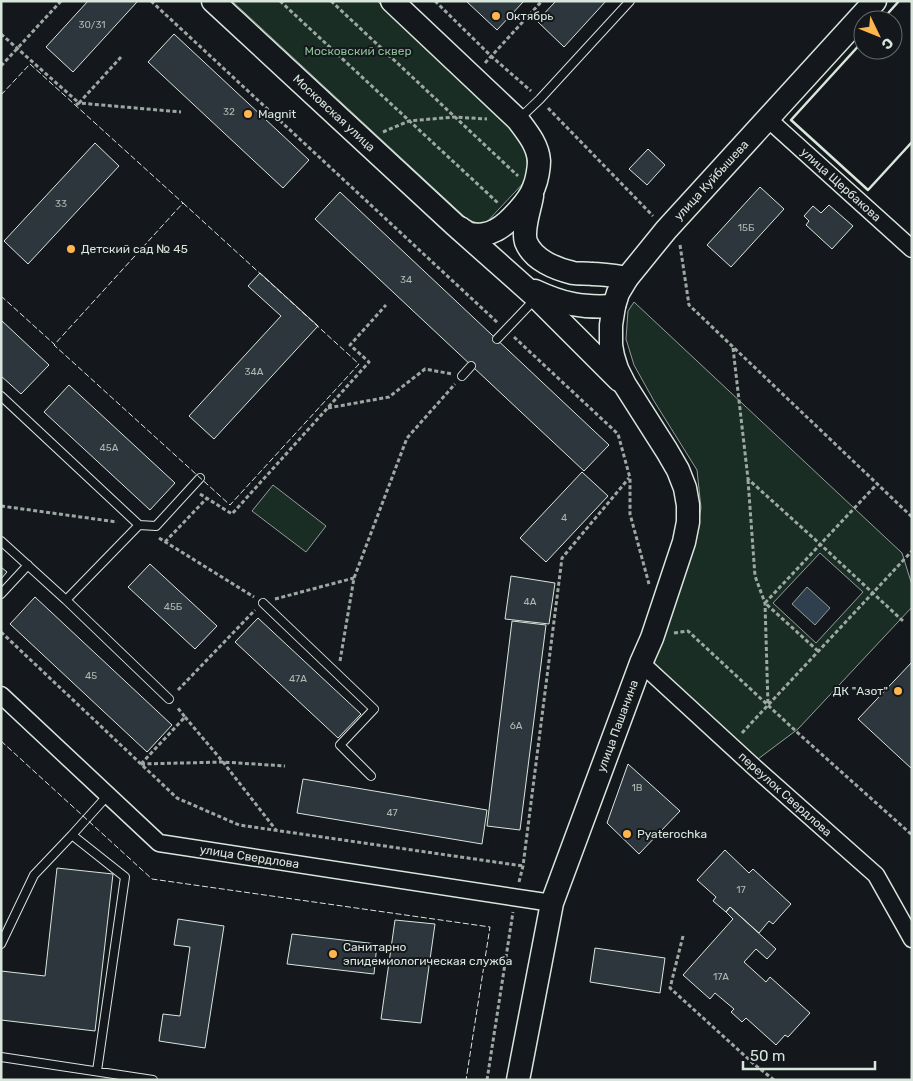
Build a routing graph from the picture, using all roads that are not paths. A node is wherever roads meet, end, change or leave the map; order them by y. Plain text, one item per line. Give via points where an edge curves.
1 (213, 1) edge
2 (392, 1) edge
3 (630, 1) edge
4 (875, 1) edge
5 (768, 119) junction
6 (518, 120) junction
7 (528, 184) junction
8 (455, 225) junction
9 (912, 249) edge
10 (627, 278) junction
11 (533, 292) junction
12 (614, 306) junction
13 (497, 339) dead end
14 (472, 366) dead end
15 (462, 376) road end
16 (625, 386) junction
17 (1, 396) edge
18 (200, 478) dead end
19 (139, 525) junction
20 (1, 541) edge
21 (28, 565) junction
22 (1, 594) edge
23 (66, 600) junction
24 (263, 603) road end
25 (641, 663) junction
26 (1, 695) edge
27 (169, 699) road end
28 (370, 776) dead end
29 (108, 794) junction
30 (72, 835) junction
31 (552, 903) junction
32 (912, 939) edge
33 (1, 944) edge
34 (1, 1057) edge
35 (97, 1072) junction
36 (153, 1080) edge
37 (518, 1080) edge

1 - 8 main road, Московская улица
2 - 6 main road
3 - 6 lane
4 - 5 main road, улица Куйбышева
5 - 9 street, улица Щербакова
5 - 10 main road, улица Куйбышева via 666,230
6 - 7 main road via 536,146 539,160
7 - 8 main road via 524,203 497,230 482,235 470,234
7 - 10 main road via 526,242 541,261 574,273
8 - 11 main road, Московская улица
10 - 12 main road, улица Куйбышева
11 - 12 main road via 572,304
11 - 13 lane
11 - 16 main road, Московская улица
12 - 16 main road, улица Куйбышева via 611,345
14 - 15 lane
16 - 25 main road, улица Пашанина via 678,470 688,505 684,542
17 - 19 lane
18 - 19 lane via 156,526
19 - 23 lane
20 - 21 lane
21 - 22 lane
21 - 23 lane
23 - 27 lane
24 - 28 lane via 374,709 340,745
25 - 31 main road, улица Пашанина
25 - 32 street, переулок Свердлова via 876,875
26 - 29 street, улица Свердлова
29 - 30 lane
29 - 31 street, улица Свердлова via 159,843
30 - 33 lane via 34,875
30 - 35 lane via 125,877
31 - 37 main road, улица Пашанина
34 - 35 lane
35 - 36 lane

